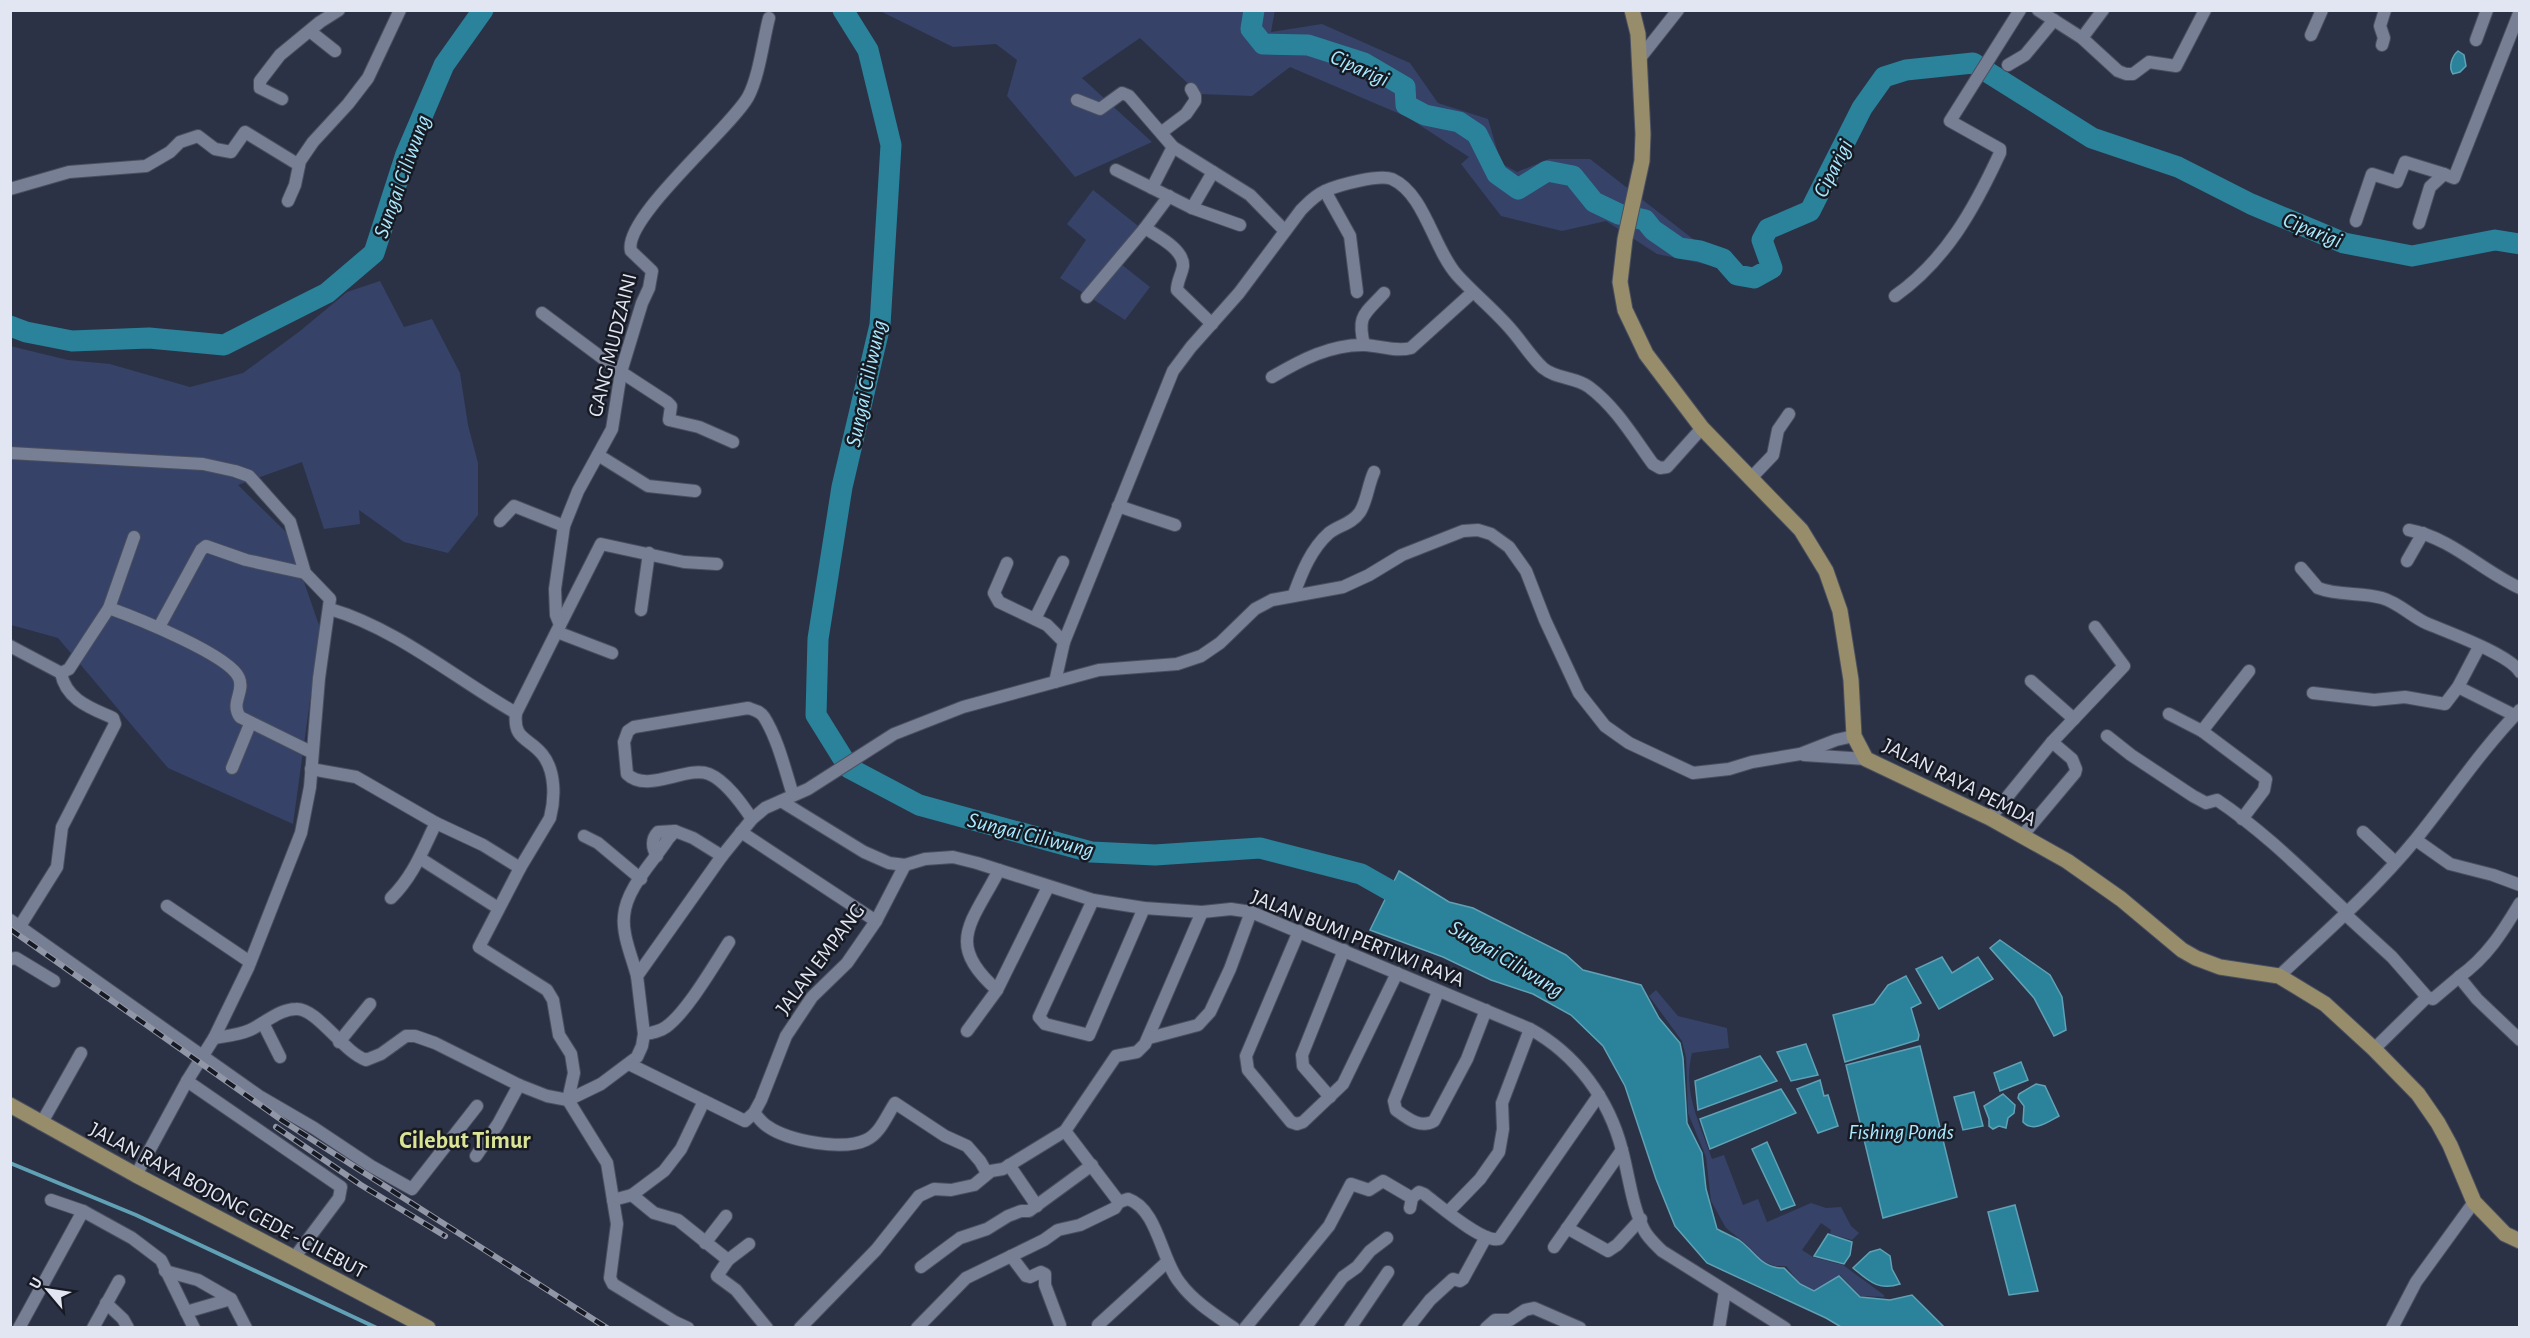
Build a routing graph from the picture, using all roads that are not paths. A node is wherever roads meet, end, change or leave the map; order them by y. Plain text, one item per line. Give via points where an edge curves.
1 (339, 10) edge
2 (1632, 10) edge
3 (1678, 10) edge
4 (2020, 10) edge
5 (2038, 10) edge
6 (2103, 10) edge
7 (2205, 10) edge
8 (2322, 10) edge
9 (2385, 10) edge
10 (2487, 10) edge
11 (2520, 10) edge
12 (396, 12) edge
13 (769, 18) dead end
14 (2054, 20) junction
15 (311, 32) junction
16 (2311, 36) dead end
17 (2082, 38) junction
18 (2476, 40) dead end
19 (2382, 45) dead end
20 (335, 51) dead end
21 (1640, 58) junction
22 (2008, 65) dead end
23 (1191, 89) dead end
24 (282, 99) dead end
25 (1077, 100) dead end
26 (1162, 132) junction
27 (1173, 147) junction
28 (299, 165) junction
29 (1116, 170) dead end
30 (1213, 172) junction
31 (2444, 174) junction
32 (1152, 188) junction
33 (10, 189) edge
34 (1325, 190) junction
35 (1169, 196) junction
36 (288, 201) dead end
37 (1192, 208) junction
38 (2356, 221) dead end
39 (2419, 223) dead end
40 (1240, 225) dead end
41 (1145, 228) junction
42 (1285, 231) junction
43 (1357, 292) dead end
44 (1473, 292) junction
45 (1384, 293) dead end
46 (1087, 297) dead end
47 (1895, 297) dead end
48 (543, 314) dead end
49 (1212, 324) junction
50 (1364, 345) junction
51 (621, 372) junction
52 (1272, 377) dead end
53 (1788, 414) dead end
54 (1702, 428) junction
55 (733, 442) dead end
56 (10, 453) edge
57 (598, 455) junction
58 (1374, 472) dead end
59 (1750, 480) junction
60 (695, 491) dead end
61 (1118, 506) junction
62 (501, 521) dead end
63 (1175, 525) dead end
64 (564, 526) junction
65 (2409, 530) dead end
66 (2423, 533) junction
67 (134, 537) dead end
68 (649, 553) junction
69 (2408, 561) dead end
70 (1063, 562) dead end
71 (1007, 563) dead end
72 (717, 564) dead end
73 (2301, 568) dead end
74 (305, 573) junction
75 (2520, 588) edge
76 (1294, 594) junction
77 (109, 608) junction
78 (330, 609) junction
79 (641, 610) dead end
80 (1035, 619) junction
81 (159, 627) junction
82 (2095, 627) dead end
83 (558, 628) junction
84 (1064, 642) junction
85 (10, 646) edge
86 (2479, 647) junction
87 (612, 653) dead end
88 (2249, 671) dead end
89 (2520, 672) edge
90 (61, 674) junction
91 (2031, 681) dead end
92 (1055, 682) junction
93 (2458, 687) junction
94 (2313, 693) dead end
95 (516, 713) junction
96 (2517, 713) edge
97 (2169, 714) dead end
98 (2074, 719) junction
99 (250, 724) junction
100 (2202, 731) junction
101 (1854, 736) junction
102 (2107, 736) dead end
103 (2052, 742) junction
104 (311, 752) junction
105 (1800, 754) junction
106 (1866, 759) junction
107 (232, 768) dead end
108 (311, 769) junction
109 (787, 798) junction
110 (1990, 818) junction
111 (752, 819) junction
112 (2242, 819) junction
113 (436, 823) junction
114 (741, 832) junction
115 (2362, 832) dead end
116 (584, 836) dead end
117 (2022, 836) junction
118 (2416, 840) junction
119 (722, 856) junction
120 (421, 859) junction
121 (2395, 862) junction
122 (905, 866) junction
123 (520, 868) junction
124 (999, 870) junction
125 (641, 879) junction
126 (2520, 885) edge
127 (1048, 887) junction
128 (391, 898) dead end
129 (1093, 900) junction
130 (2520, 903) edge
131 (167, 906) dead end
132 (498, 908) junction
133 (1144, 908) junction
134 (1202, 912) junction
135 (1251, 912) junction
136 (2347, 914) junction
137 (876, 921) junction
138 (15, 923) edge
139 (1299, 931) junction
140 (729, 942) dead end
141 (1344, 950) junction
142 (10, 959) edge
143 (250, 962) junction
144 (1397, 973) junction
145 (637, 976) junction
146 (2279, 976) junction
147 (2459, 977) junction
148 (54, 981) dead end
149 (997, 990) junction
150 (1438, 992) junction
151 (2427, 997) junction
152 (370, 1004) dead end
153 (1486, 1010) junction
154 (263, 1023) junction
155 (1530, 1029) junction
156 (968, 1031) dead end
157 (644, 1034) junction
158 (214, 1038) junction
159 (1149, 1038) junction
160 (2520, 1040) edge
161 (339, 1042) junction
162 (2374, 1049) junction
163 (81, 1053) dead end
164 (201, 1057) junction
165 (280, 1057) dead end
166 (629, 1064) junction
167 (187, 1081) junction
168 (519, 1085) junction
169 (1599, 1095) junction
170 (1330, 1097) junction
171 (568, 1100) junction
172 (704, 1101) junction
173 (10, 1105) edge
174 (477, 1106) dead end
175 (754, 1113) junction
176 (41, 1124) junction
177 (1065, 1131) junction
178 (1622, 1150) junction
179 (476, 1156) dead end
180 (1009, 1165) junction
181 (1092, 1165) junction
182 (987, 1173) junction
183 (136, 1175) junction
184 (632, 1195) junction
185 (51, 1200) dead end
186 (613, 1200) junction
187 (1119, 1202) junction
188 (2474, 1202) junction
189 (1037, 1206) junction
190 (83, 1211) junction
191 (1448, 1212) junction
192 (726, 1215) dead end
193 (1641, 1219) junction
194 (1568, 1228) junction
195 (1486, 1237) junction
196 (1387, 1238) dead end
197 (2520, 1241) edge
198 (705, 1243) junction
199 (749, 1244) dead end
200 (1554, 1247) dead end
201 (1011, 1256) junction
202 (294, 1258) junction
203 (728, 1260) junction
204 (1167, 1262) junction
205 (921, 1267) dead end
206 (165, 1271) junction
207 (1388, 1272) dead end
208 (120, 1281) dead end
209 (1725, 1291) junction
210 (231, 1299) junction
211 (106, 1303) junction
212 (186, 1312) junction
213 (1060, 1324) dead end
214 (1098, 1325) dead end
215 (1780, 1326) edge
216 (19, 1328) edge
217 (93, 1328) edge
218 (128, 1328) edge
219 (194, 1328) edge
220 (246, 1328) edge
221 (428, 1328) edge
222 (688, 1328) edge
223 (767, 1328) edge
224 (800, 1328) edge
225 (917, 1328) edge
226 (1234, 1328) edge
227 (1245, 1328) edge
228 (1305, 1328) edge
229 (1350, 1328) edge
230 (1408, 1328) edge
231 (1486, 1328) edge
232 (1580, 1328) edge
233 (1719, 1328) edge
234 (2392, 1328) edge

1 - 15 street
2 - 21 main road, JALAN RAYA PEMDA
3 - 21 street
4 - 47 street via 1951,118 1951,123 2000,149 2000,153 1952,241
5 - 14 street
6 - 17 street
7 - 17 street via 2176,66 2149,62 2133,74 2126,74 2111,67
8 - 16 street
9 - 19 street via 2380,26
10 - 18 street
11 - 31 street via 2454,178
12 - 28 street via 368,78 313,142
13 - 51 street, GANG MUDZAINI via 745,102 693,156 631,237 631,251 652,271
14 - 17 street
14 - 22 street via 2025,55
15 - 20 street
15 - 24 street via 280,55 260,81 260,88
21 - 54 main road, JALAN RAYA PEMDA via 1642,161 1624,239 1620,282 1625,310 1646,354
23 - 26 street via 1195,96 1191,108
25 - 26 street via 1100,109 1122,93 1135,101
26 - 27 street
27 - 30 street
27 - 32 street
28 - 33 street via 245,132 231,152 215,149 198,136 180,142 146,166 69,172
28 - 36 street
29 - 32 street
30 - 37 street
30 - 42 street via 1250,195
31 - 38 street via 2405,162 2397,182 2372,174
31 - 39 street via 2430,187
32 - 35 street
34 - 42 street via 1311,199
34 - 43 street via 1350,237
34 - 44 street via 1387,177 1407,189 1444,260
35 - 37 street
35 - 41 street
37 - 40 street
41 - 46 street
41 - 49 street via 1181,256 1177,290
42 - 49 street
44 - 50 street via 1412,348
44 - 54 street via 1545,370 1588,387 1613,410 1653,464 1667,467
45 - 50 street via 1360,323
48 - 51 street
49 - 61 street via 1173,371
50 - 52 street via 1334,348 1299,361
51 - 55 street via 670,404 669,420
51 - 57 street, GANG MUDZAINI via 612,429
53 - 59 street via 1778,430 1773,455
54 - 59 main road, JALAN RAYA PEMDA
56 - 74 street via 203,464 249,476 290,522
57 - 60 street via 648,486
57 - 64 street, GANG MUDZAINI
58 - 76 street via 1360,512 1320,543 1302,571
59 - 101 main road, JALAN RAYA PEMDA via 1801,530 1826,572 1840,611 1851,680
61 - 63 street
61 - 84 street
62 - 64 street via 514,506
64 - 83 street, GANG MUDZAINI via 555,604
65 - 66 street
66 - 69 street
66 - 75 street
67 - 77 street
68 - 72 street via 684,562
68 - 79 street
68 - 83 street via 599,546
70 - 80 street
71 - 80 street via 995,598
73 - 86 street via 2318,588 2380,597
74 - 78 street via 330,599
74 - 81 street via 206,546
76 - 92 street via 1255,609 1201,656 1177,663 1099,670
76 - 105 street via 1343,587 1402,555 1463,531 1491,534 1509,547 1526,571 1579,693 1605,726 1629,743 1693,773
77 - 81 street
77 - 90 street via 73,665
78 - 95 street via 423,653
78 - 104 street
80 - 84 street
81 - 99 street via 235,671 240,678 236,711
82 - 98 street via 2124,666
83 - 87 street
83 - 95 street
84 - 92 street
85 - 90 street
86 - 89 street via 2506,659
86 - 93 street
88 - 100 street
90 - 138 street via 71,696 113,718 116,724 62,827 57,867
91 - 98 street
92 - 109 street via 963,707 894,734 808,789
93 - 94 street via 2443,705 2405,698 2374,700
93 - 96 street
95 - 123 street via 517,733 544,756 554,795 550,818
96 - 118 street via 2464,774
97 - 100 street
98 - 103 street
99 - 104 street
99 - 107 street
100 - 112 street via 2266,780 2264,790
101 - 105 street
101 - 106 main road, JALAN RAYA PEMDA
102 - 112 street via 2193,796 2206,803 2217,801
103 - 110 street
103 - 117 street via 2072,759 2075,773
104 - 108 street
105 - 106 street
106 - 110 main road, JALAN RAYA PEMDA
108 - 113 street via 356,777
108 - 143 street via 301,833
109 - 111 street
109 - 111 street via 780,754 764,716 758,711 748,708 628,731 624,742 627,774 631,777 644,782 708,774
109 - 122 street via 864,852 888,864
110 - 117 main road, JALAN RAYA PEMDA
111 - 114 street
112 - 136 street
113 - 120 street
113 - 123 street
114 - 119 street
114 - 137 street
115 - 121 street
116 - 125 street
117 - 146 main road, JALAN RAYA PEMDA via 2067,861 2196,958 2220,967
118 - 121 street
118 - 126 street via 2450,864
119 - 125 street via 675,831
119 - 145 street
120 - 128 street
120 - 132 street
121 - 136 street
122 - 124 street, JALAN BUMI PERTIWI RAYA via 925,859 952,857
122 - 137 street, JALAN EMPANG
123 - 132 street
124 - 127 street, JALAN BUMI PERTIWI RAYA
124 - 149 street via 965,940 970,960
125 - 145 street via 624,917
127 - 129 street, JALAN BUMI PERTIWI RAYA
127 - 149 street
129 - 133 street, JALAN BUMI PERTIWI RAYA
129 - 133 street via 1039,1017 1045,1024 1089,1035
130 - 147 street via 2491,949
131 - 143 street
132 - 171 street via 478,947 550,995 560,1035 571,1054 574,1072
133 - 134 street, JALAN BUMI PERTIWI RAYA
134 - 135 street, JALAN BUMI PERTIWI RAYA
134 - 159 street
135 - 139 street, JALAN BUMI PERTIWI RAYA
135 - 159 street via 1210,1012 1198,1025
136 - 146 street
136 - 151 street
137 - 175 street, JALAN EMPANG via 847,963 812,997 786,1036
138 - 164 street
139 - 141 street, JALAN BUMI PERTIWI RAYA
139 - 170 street via 1245,1063 1291,1122 1303,1122
140 - 157 street via 668,1026
141 - 144 street, JALAN BUMI PERTIWI RAYA
141 - 170 street via 1302,1054 1304,1066
142 - 148 street via 16,958
143 - 158 street
144 - 150 street, JALAN BUMI PERTIWI RAYA
144 - 170 street via 1343,1084
145 - 157 street
146 - 162 main road, JALAN RAYA PEMDA via 2325,1004
147 - 151 street via 2433,999
147 - 160 street
149 - 156 street
150 - 153 street, JALAN BUMI PERTIWI RAYA
150 - 153 street via 1394,1101 1396,1110 1417,1123 1434,1122 1467,1059
151 - 162 street
152 - 161 street
153 - 155 street, JALAN BUMI PERTIWI RAYA
154 - 158 street via 248,1031
154 - 161 street via 290,1010 305,1010
154 - 165 street
155 - 169 street, JALAN BUMI PERTIWI RAYA via 1566,1054
155 - 191 street via 1502,1102 1499,1152
157 - 166 street via 637,1057
158 - 164 street
159 - 177 street via 1137,1052 1116,1056
161 - 168 street via 366,1060 406,1036 416,1036
162 - 188 main road, JALAN RAYA PEMDA via 2418,1094 2438,1123
163 - 176 street
164 - 167 street
164 - 174 street via 412,1189
166 - 171 street
166 - 172 street
167 - 183 street
167 - 202 street via 341,1187 339,1198
168 - 171 street
168 - 179 street
169 - 178 street, JALAN BUMI PERTIWI RAYA
169 - 195 street via 1505,1233 1495,1240
171 - 186 street via 607,1163
172 - 175 street via 745,1121
172 - 184 street via 681,1149 664,1171
173 - 176 main road, JALAN RAYA BOJONG GEDE - CILEBUT
175 - 182 street via 766,1126 795,1139 838,1144 866,1140 877,1132 895,1103 967,1146
176 - 183 main road, JALAN RAYA BOJONG GEDE - CILEBUT
177 - 180 street
177 - 181 street
178 - 193 street, JALAN BUMI PERTIWI RAYA
178 - 194 street
180 - 182 street
180 - 189 street
181 - 187 street
181 - 189 street
182 - 224 street via 974,1185 934,1189 919,1196 876,1250
183 - 202 main road, JALAN RAYA BOJONG GEDE - CILEBUT
184 - 186 street
184 - 198 street via 654,1213 678,1220
185 - 190 street
186 - 222 street via 617,1224 609,1278
187 - 201 street via 1111,1211 1058,1230
187 - 204 street via 1128,1199 1145,1209
188 - 197 main road, JALAN RAYA PEMDA via 2505,1234
188 - 234 street via 2416,1282
189 - 205 street via 960,1238
190 - 206 street via 132,1238 161,1260
190 - 216 street
191 - 195 street
191 - 227 street via 1419,1192 1411,1203 1383,1181 1369,1191 1351,1184 1329,1226
192 - 198 street
193 - 194 street via 1608,1251
193 - 209 street, JALAN BUMI PERTIWI RAYA via 1644,1230 1662,1251
194 - 200 street
195 - 230 street via 1463,1279 1453,1279 1439,1291
196 - 228 street via 1343,1277
198 - 203 street
199 - 203 street
201 - 213 street via 1026,1276 1045,1274 1045,1285
201 - 225 street via 966,1278
202 - 221 main road, JALAN RAYA BOJONG GEDE - CILEBUT
203 - 223 street via 717,1276 736,1290
204 - 214 street
204 - 226 street via 1186,1290
206 - 210 street via 198,1280
206 - 212 street
207 - 229 street
208 - 211 street
209 - 215 street, JALAN BUMI PERTIWI RAYA
209 - 233 street
210 - 212 street
210 - 220 street
211 - 217 street
211 - 218 street
212 - 219 street
231 - 232 street via 1495,1320 1510,1320 1534,1308

